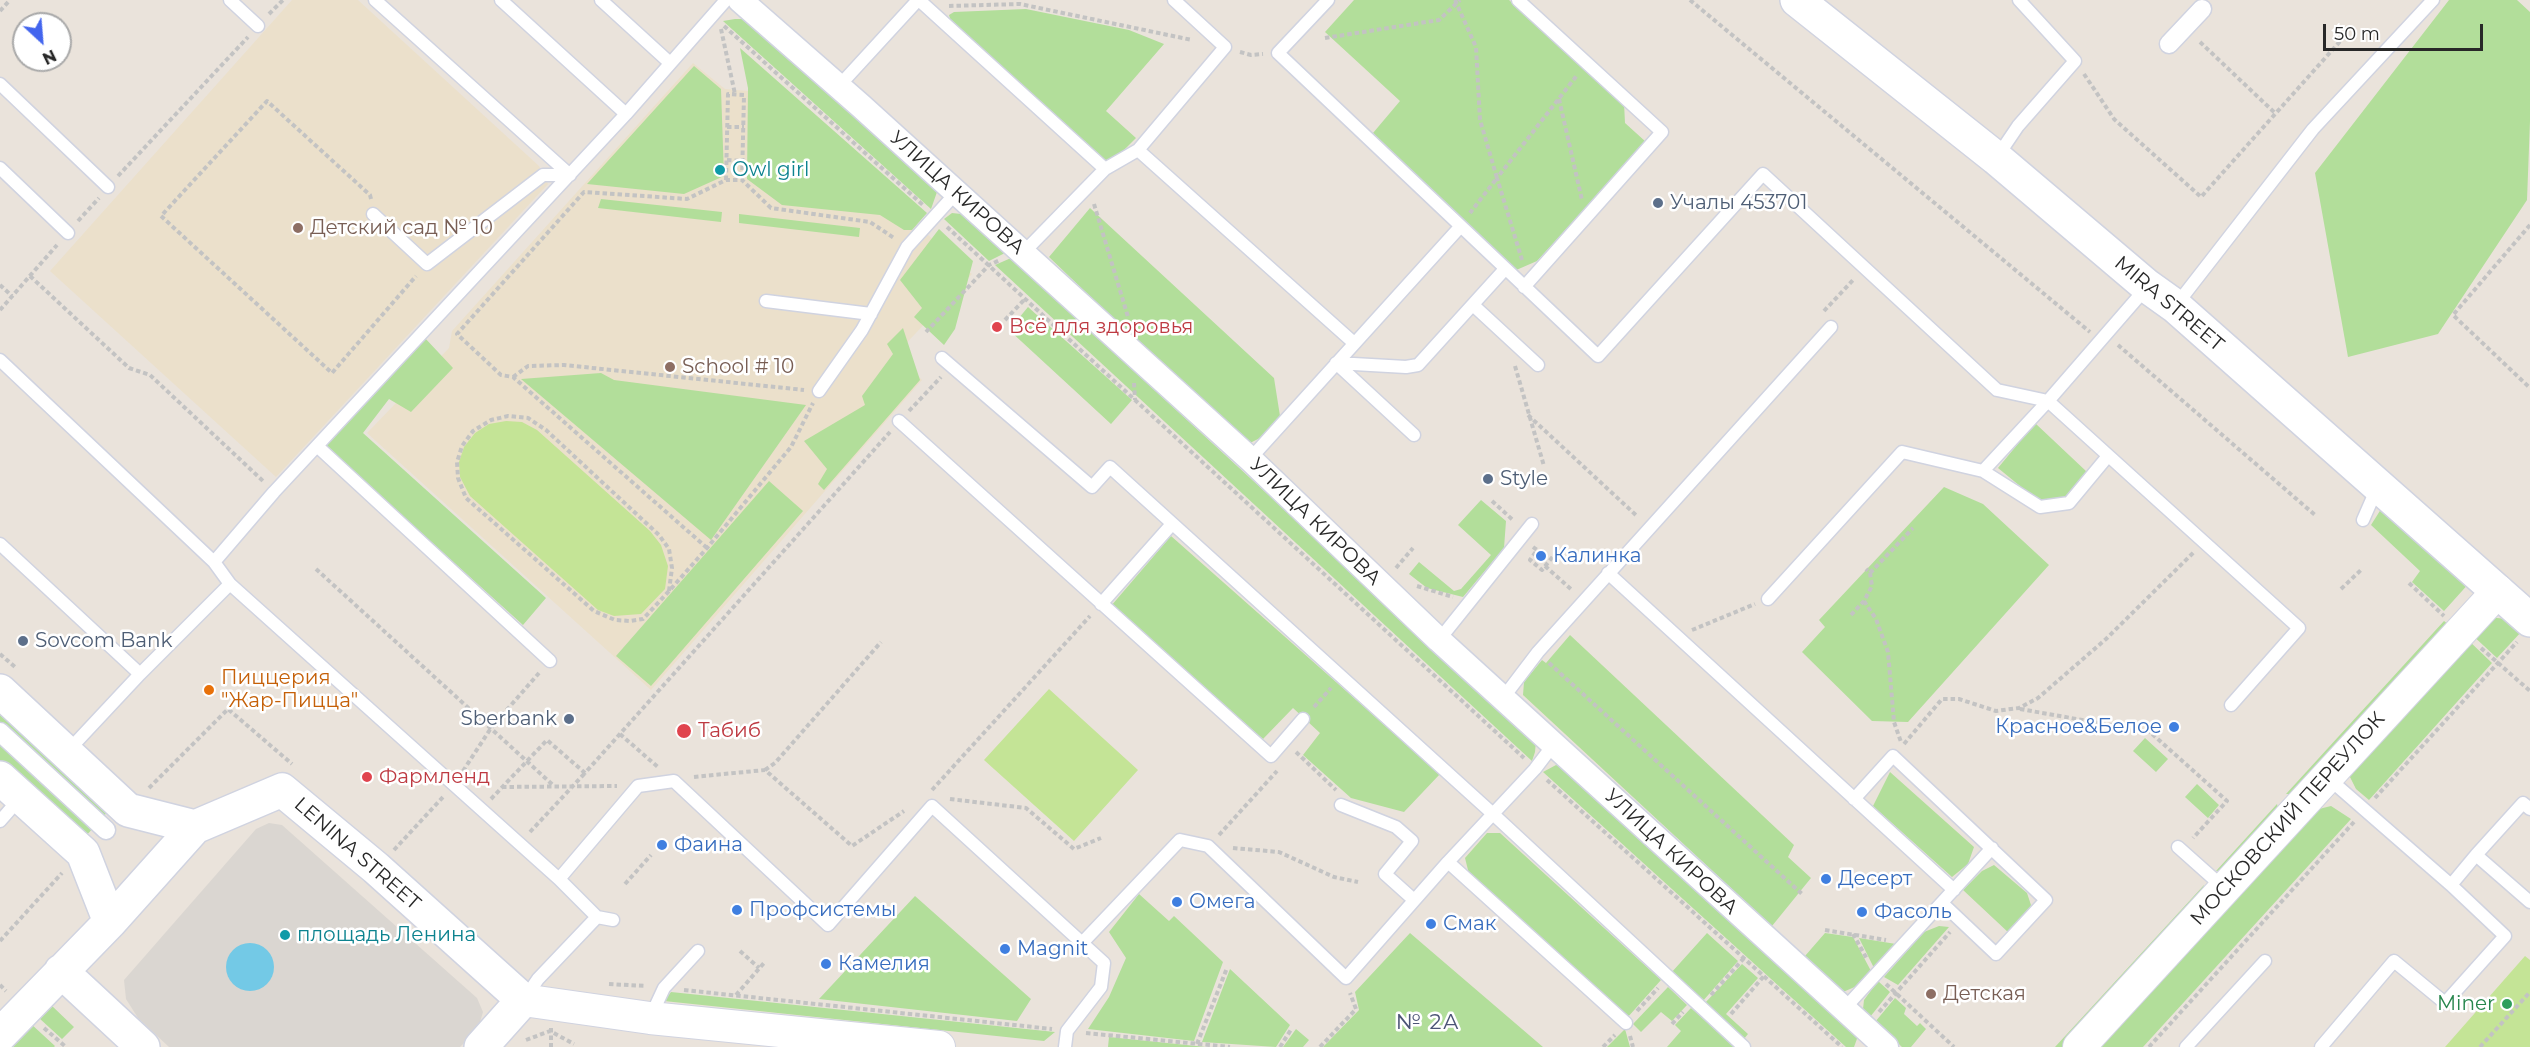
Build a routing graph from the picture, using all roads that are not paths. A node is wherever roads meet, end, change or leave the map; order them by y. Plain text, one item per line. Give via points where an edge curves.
1 (230, 0) edge
2 (375, 0) edge
3 (501, 0) edge
4 (601, 0) edge
5 (726, 0) edge
6 (740, 0) edge
7 (1173, 0) edge
8 (1328, 0) edge
9 (1518, 0) edge
10 (1797, 0) edge
11 (2019, 0) edge
12 (2433, 0) edge
13 (921, 2) edge
14 (2202, 9) dead end
15 (258, 27) road end
16 (2169, 44) dead end
17 (670, 63) junction
18 (0, 84) edge
19 (839, 87) junction
20 (626, 114) junction
21 (1138, 150) junction
22 (1996, 158) junction
23 (0, 168) edge
24 (1105, 169) junction
25 (570, 175) junction
26 (108, 187) road end
27 (956, 193) junction
28 (374, 214) road end
29 (1460, 227) junction
30 (68, 233) road end
31 (1021, 252) junction
32 (1505, 269) junction
33 (1526, 284) junction
34 (2147, 286) junction
35 (766, 301) dead end
36 (1473, 304) junction
37 (2175, 306) junction
38 (871, 314) junction
39 (1831, 327) dead end
40 (1354, 343) junction
41 (0, 360) edge
42 (947, 362) road end
43 (1336, 363) junction
44 (1538, 365) dead end
45 (819, 391) road end
46 (2048, 401) junction
47 (899, 421) road end
48 (1414, 435) dead end
49 (317, 447) junction
50 (2108, 456) junction
51 (1250, 459) junction
52 (1983, 471) junction
53 (2378, 484) junction
54 (2363, 520) dead end
55 (1172, 524) junction
56 (1526, 531) road end
57 (0, 543) edge
58 (214, 562) junction
59 (1608, 573) junction
60 (230, 584) junction
61 (1768, 598) road end
62 (1101, 604) junction
63 (2520, 612) edge
64 (1439, 640) junction
65 (550, 661) dead end
66 (140, 674) junction
67 (0, 691) edge
68 (1503, 698) junction
69 (2231, 705) dead end
70 (1303, 719) road end
71 (0, 732) edge
72 (1554, 744) junction
73 (66, 753) junction
74 (2326, 776) junction
75 (7, 799) edge
76 (1854, 799) junction
77 (1341, 805) dead end
78 (2530, 809) edge
79 (1493, 814) junction
80 (117, 820) junction
81 (195, 827) junction
82 (2178, 847) dead end
83 (1992, 848) junction
84 (2476, 855) junction
85 (1448, 862) junction
86 (559, 879) junction
87 (2451, 885) junction
88 (2224, 889) junction
89 (1954, 890) junction
90 (1414, 900) junction
91 (2530, 902) edge
92 (1942, 903) junction
93 (597, 917) junction
94 (613, 920) dead end
95 (110, 922) junction
96 (1083, 942) junction
97 (698, 951) dead end
98 (2265, 961) dead end
99 (61, 971) junction
100 (523, 1000) junction
101 (1844, 1009) junction
102 (650, 1018) junction
103 (1626, 1023) dead end
104 (0, 1035) edge
105 (144, 1047) edge
106 (481, 1047) edge
107 (939, 1047) edge
108 (1065, 1047) edge
109 (1744, 1047) edge
110 (1886, 1047) edge
111 (2079, 1047) edge
112 (2186, 1047) edge
113 (2320, 1047) edge

1 - 15 lane
2 - 25 lane
3 - 20 lane
4 - 17 lane
5 - 17 lane
6 - 19 street, УЛИЦА КИРОВА
7 - 21 lane via 1225,47
8 - 29 lane via 1278,53
9 - 33 lane via 1662,132
10 - 22 main road, MIRA STREET
11 - 22 lane via 2074,61
12 - 37 lane via 2313,129
13 - 19 lane
13 - 24 lane
14 - 16 street
17 - 20 lane
18 - 26 lane
19 - 27 street, УЛИЦА КИРОВА
20 - 25 lane
21 - 24 lane
21 - 40 lane
22 - 34 main road, MIRA STREET
23 - 30 lane
24 - 31 lane
25 - 28 lane via 543,175 427,264
25 - 49 lane
27 - 31 street, УЛИЦА КИРОВА
27 - 38 lane via 907,247
29 - 32 lane
29 - 40 lane
31 - 51 street, УЛИЦА КИРОВА
32 - 33 lane
32 - 36 lane
33 - 46 lane via 1598,356 1763,174 1997,390
34 - 37 main road, MIRA STREET
34 - 46 lane
35 - 38 lane
36 - 43 lane via 1418,365
36 - 44 lane
37 - 53 main road, MIRA STREET
38 - 45 lane
39 - 59 lane
40 - 43 lane
41 - 58 lane
42 - 55 lane via 1092,487 1110,467
43 - 48 lane
43 - 51 lane
46 - 50 lane
46 - 52 lane
47 - 62 lane
49 - 58 lane
49 - 65 lane
50 - 52 lane via 2068,503 2040,507
50 - 69 lane via 2299,628
51 - 64 street, УЛИЦА КИРОВА
52 - 61 lane via 1902,452
53 - 54 lane
53 - 63 main road, MIRA STREET
55 - 62 lane
55 - 79 lane
56 - 64 lane
57 - 66 lane
58 - 60 lane
59 - 68 lane
59 - 76 lane
60 - 66 lane
60 - 86 lane
62 - 70 lane via 1271,756
63 - 74 street, МОСКОВСКИЙ ПЕРЕУЛОК via 2461,629
64 - 68 street, УЛИЦА КИРОВА
66 - 73 lane
67 - 73 main road
68 - 72 street, УЛИЦА КИРОВА
71 - 80 street
72 - 79 lane
72 - 101 street, УЛИЦА КИРОВА
73 - 80 main road
74 - 87 lane
74 - 88 street, МОСКОВСКИЙ ПЕРЕУЛОК
75 - 95 main road via 83,853
76 - 83 lane via 1893,756
76 - 89 lane
77 - 90 lane via 1396,827 1412,841 1384,874
78 - 84 lane via 2523,803
79 - 85 lane
79 - 109 lane
80 - 81 main road
81 - 95 main road
81 - 100 main road, LENINA STREET via 282,790
82 - 88 lane
83 - 89 lane
83 - 92 lane via 2046,900 1996,954
84 - 87 lane
84 - 91 lane
85 - 90 lane
85 - 103 lane
86 - 93 lane
86 - 96 lane via 638,786 674,781 828,925 932,806
87 - 113 lane via 2505,936 2445,1003 2394,961
88 - 111 street, МОСКОВСКИЙ ПЕРЕУЛОК
89 - 92 lane
90 - 96 lane via 1346,978 1209,846 1180,840
92 - 101 lane
93 - 94 lane
93 - 100 lane via 538,978
95 - 99 main road
96 - 108 lane via 1104,963 1101,987 1067,1031
97 - 102 lane via 664,988
98 - 112 lane
99 - 104 main road
99 - 105 main road
100 - 102 street
100 - 106 main road
101 - 110 street, УЛИЦА КИРОВА
102 - 107 street

